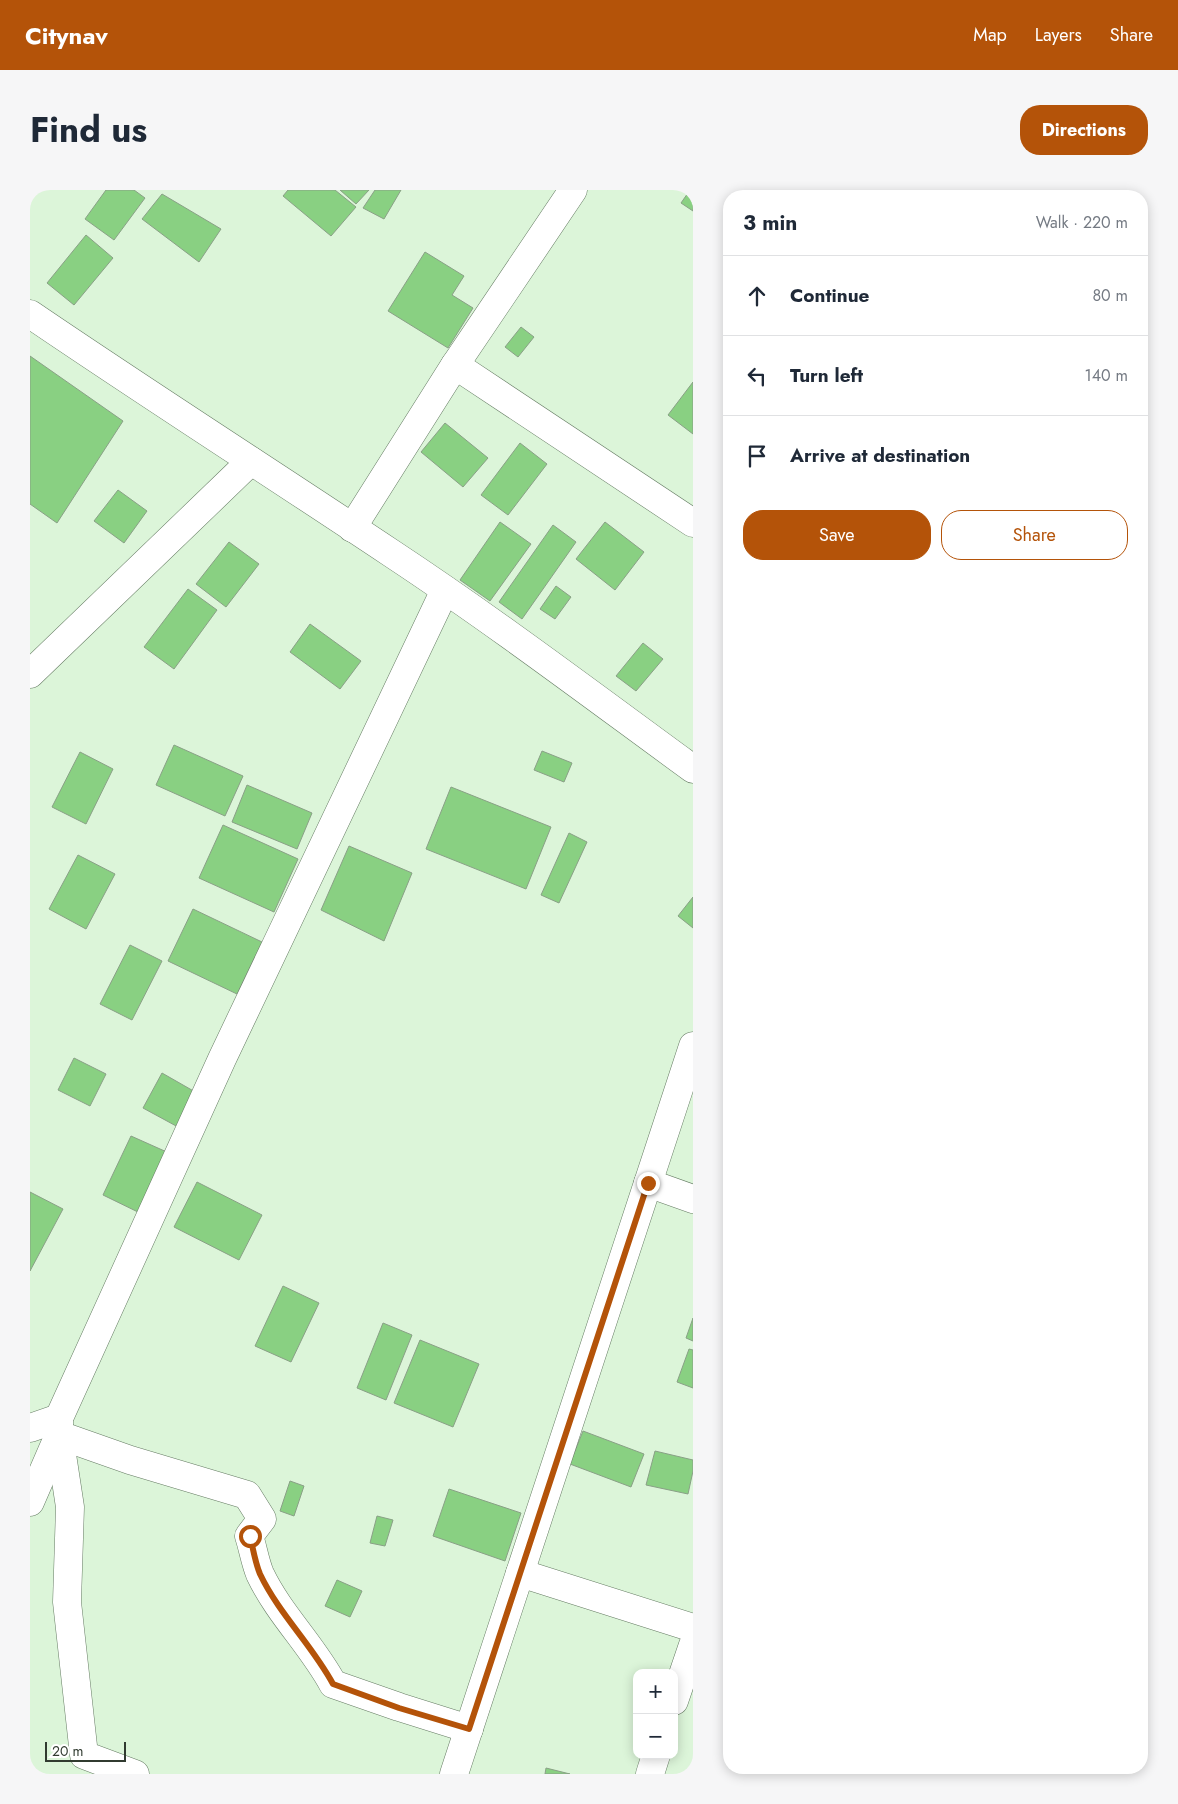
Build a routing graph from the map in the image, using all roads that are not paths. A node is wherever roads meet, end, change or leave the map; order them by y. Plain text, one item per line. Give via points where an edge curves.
1 (573, 190) edge
2 (30, 314) edge
3 (455, 365) junction
4 (251, 461) junction
5 (693, 523) edge
6 (352, 528) junction
7 (445, 590) junction
8 (30, 674) edge
9 (693, 769) edge
10 (693, 1046) edge
11 (648, 1183) junction
12 (693, 1199) edge
13 (59, 1426) junction
14 (30, 1428) edge
15 (30, 1502) edge
16 (520, 1573) junction
17 (693, 1628) edge
18 (693, 1645) edge
19 (678, 1689) edge
20 (469, 1729) junction
21 (655, 1759) edge
22 (135, 1774) edge
23 (454, 1774) edge
24 (650, 1774) edge

1 - 3 street
2 - 4 street
3 - 5 street
3 - 6 street
4 - 6 street
4 - 8 street
6 - 7 street
7 - 9 street
7 - 13 street via 222,1059
10 - 11 street
11 - 12 street
11 - 16 street
13 - 14 street
13 - 15 street
13 - 20 street via 130,1460 247,1495 262,1519 250,1536 260,1573 333,1684
13 - 22 street via 70,1507 67,1602 84,1756
16 - 17 street
16 - 20 street
18 - 19 street
20 - 23 street
21 - 24 street

